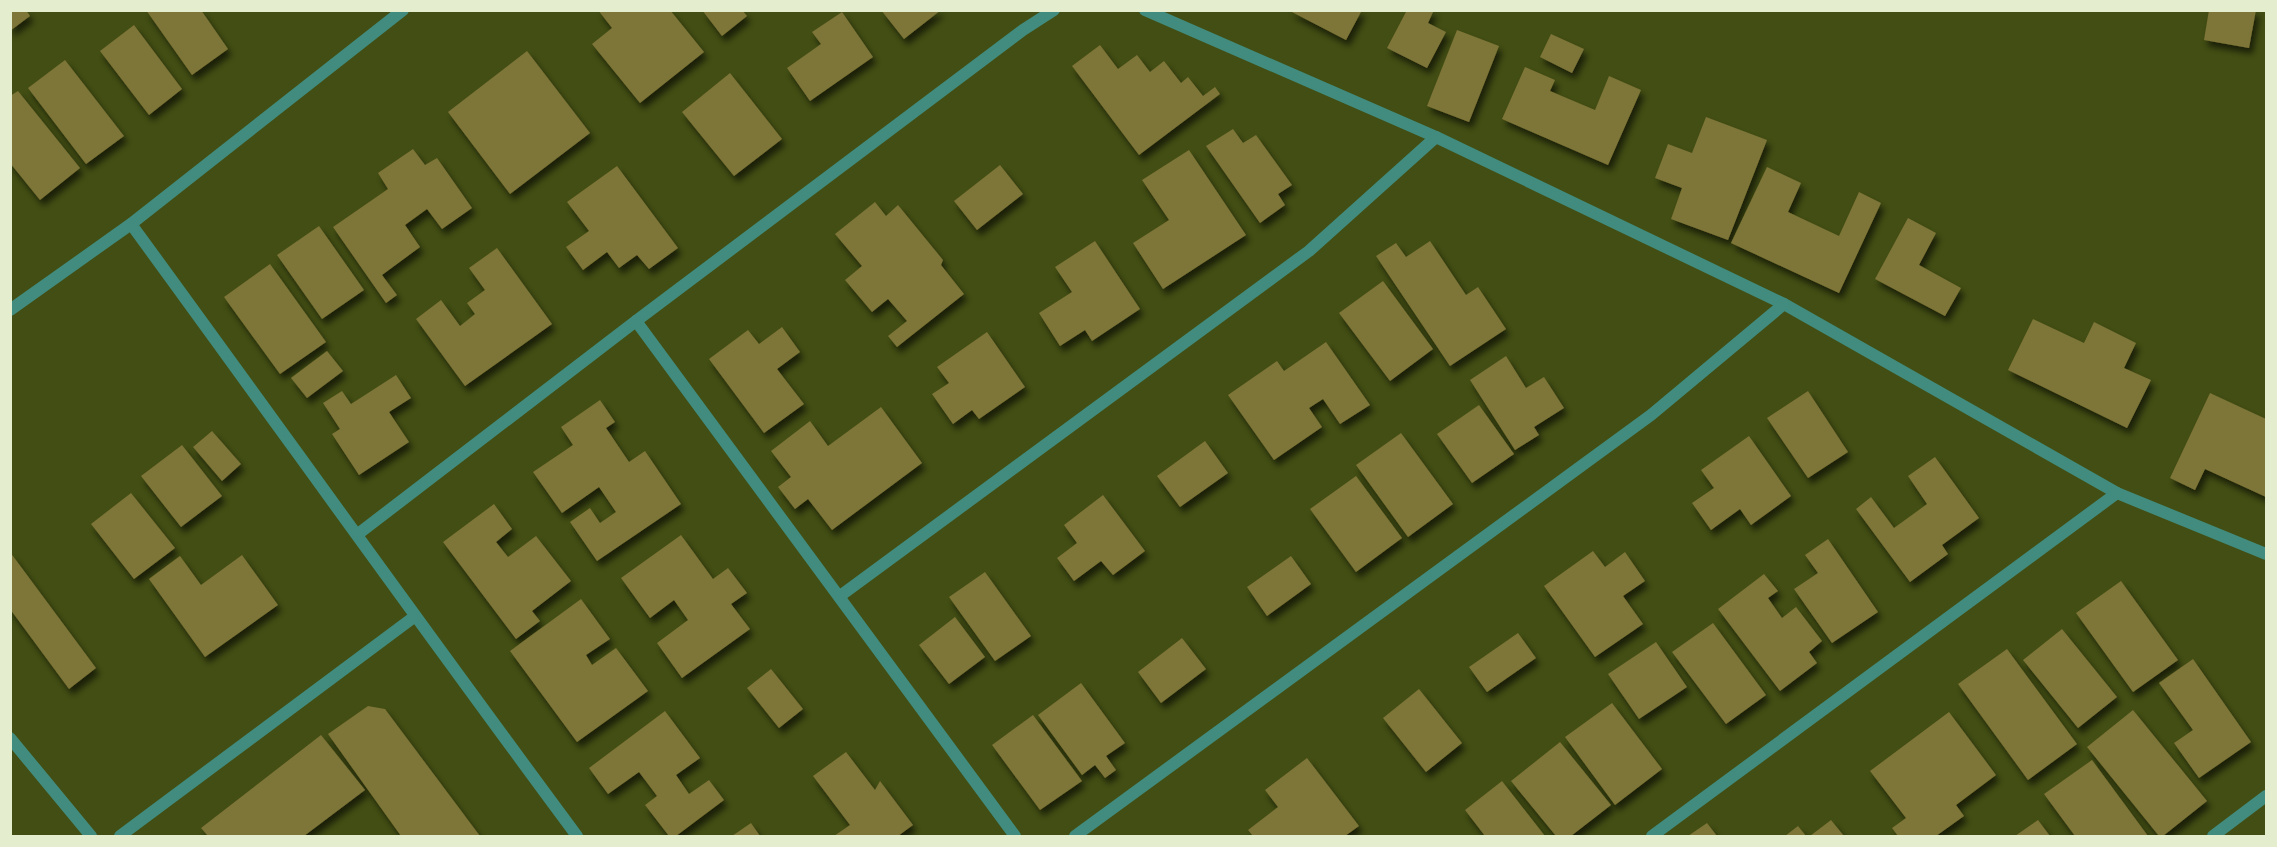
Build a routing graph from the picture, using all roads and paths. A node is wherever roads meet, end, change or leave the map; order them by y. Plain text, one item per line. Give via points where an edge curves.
1 (403, 10) edge
2 (1054, 10) edge
3 (1145, 10) edge
4 (1436, 137) junction
5 (131, 224) junction
6 (1784, 304) junction
7 (10, 310) edge
8 (636, 321) junction
9 (2117, 493) junction
10 (358, 534) junction
11 (2266, 554) edge
12 (840, 596) junction
13 (414, 617) junction
14 (10, 738) edge
15 (2266, 796) edge
16 (91, 837) edge
17 (120, 837) edge
18 (578, 837) edge
19 (1015, 837) edge
20 (1075, 837) edge
21 (1653, 837) edge
22 (2212, 837) edge

1 - 5 street
2 - 8 street
3 - 4 street
4 - 6 street
4 - 12 street via 1310,251
5 - 7 street
5 - 10 street
6 - 9 street
6 - 20 street via 1651,415
8 - 10 street
8 - 12 street
9 - 11 street
9 - 21 street
10 - 13 street
12 - 19 street
13 - 17 street
13 - 18 street
14 - 16 street
15 - 22 street

